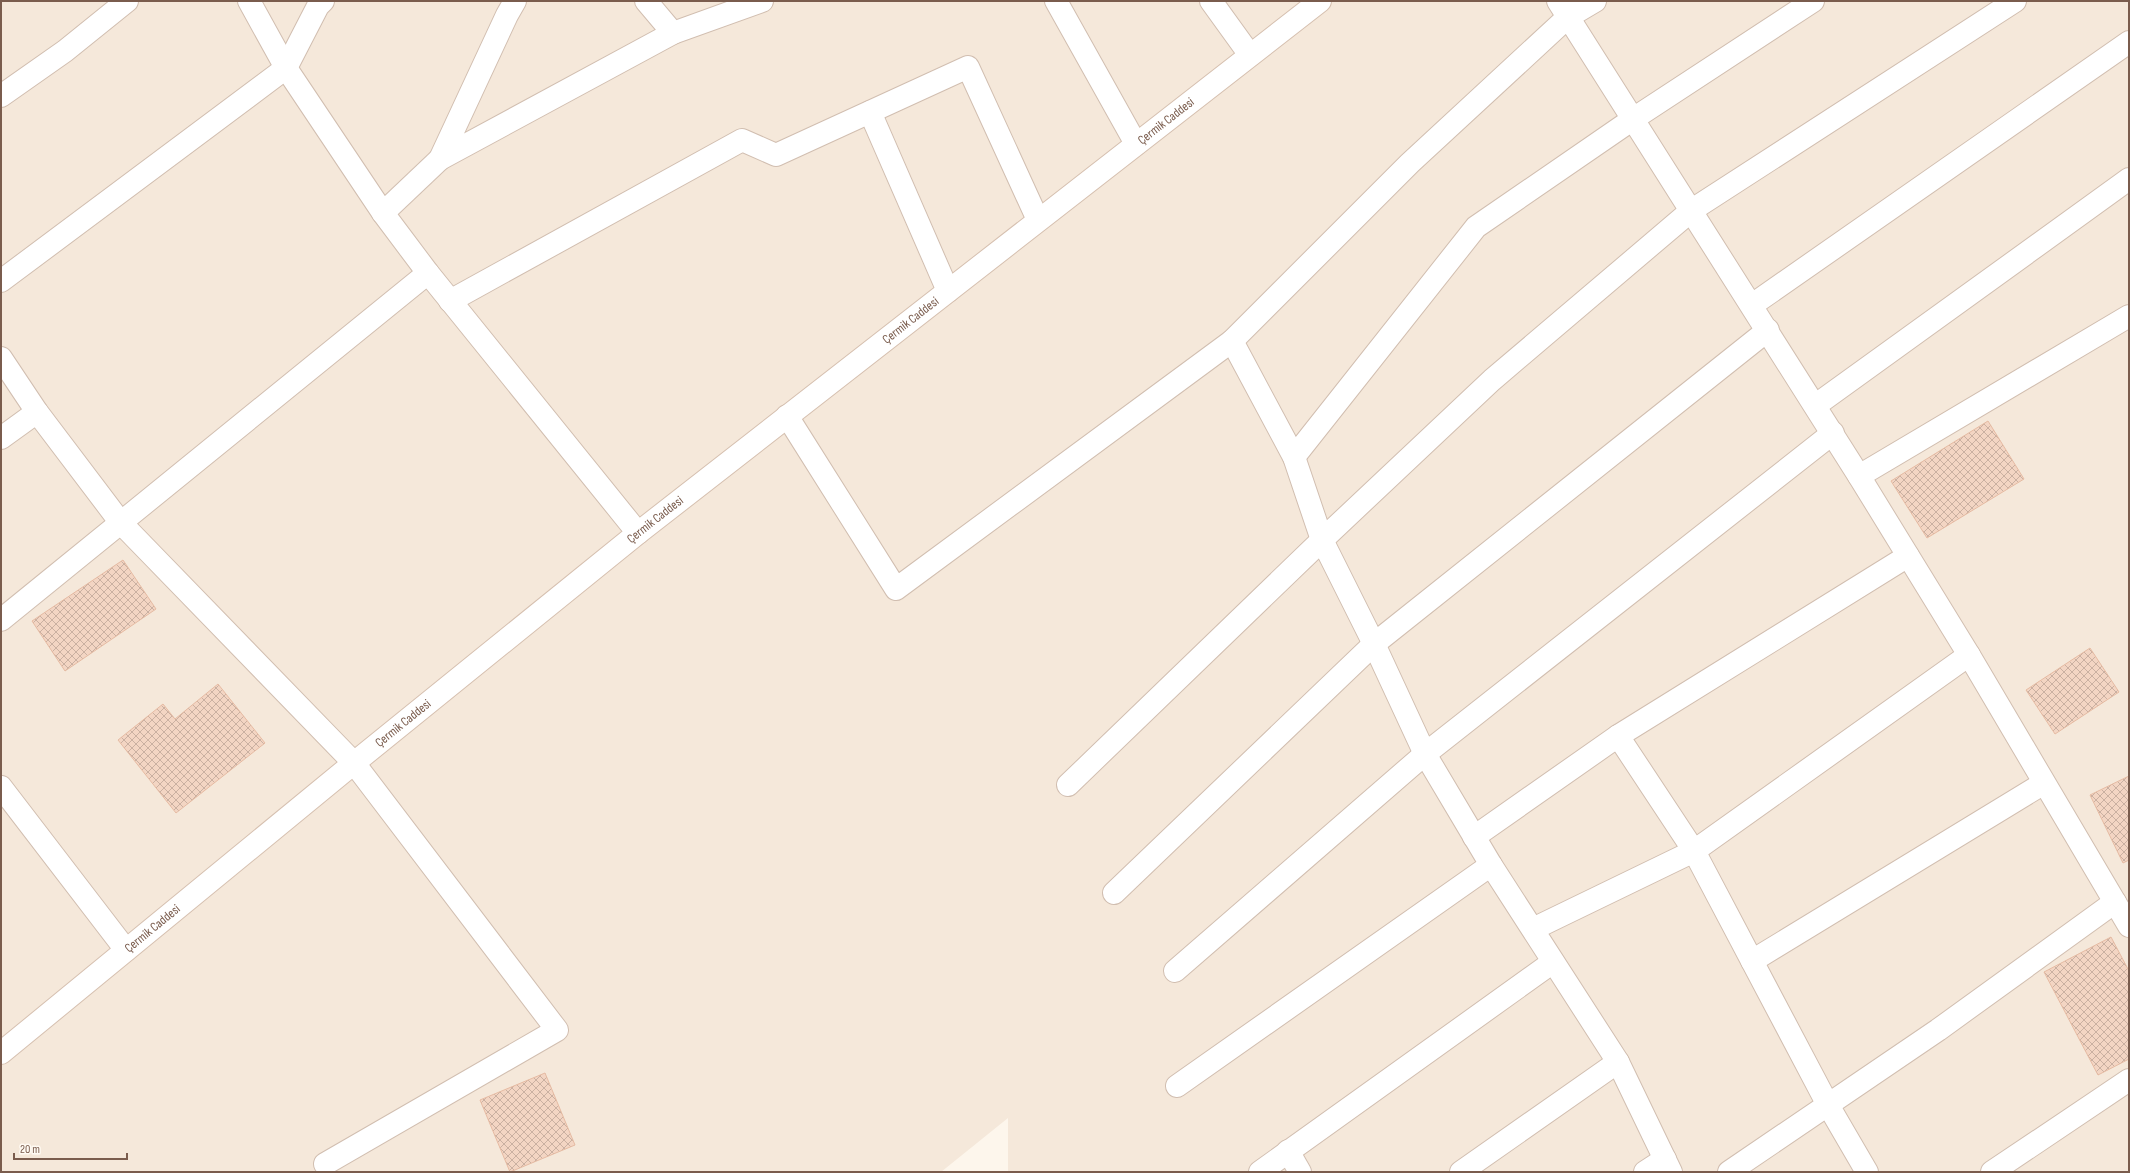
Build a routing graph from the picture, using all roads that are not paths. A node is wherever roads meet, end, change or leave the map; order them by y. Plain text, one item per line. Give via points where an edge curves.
1 (127, 1) edge
2 (249, 1) edge
3 (323, 1) edge
4 (515, 1) edge
5 (646, 1) edge
6 (762, 1) edge
7 (1056, 1) edge
8 (1211, 1) edge
9 (1320, 1) edge
10 (1595, 1) edge
11 (1813, 1) edge
12 (2015, 1) edge
13 (1563, 9) edge
14 (673, 33) junction
15 (2129, 42) edge
16 (1250, 55) junction
17 (286, 68) junction
18 (1, 96) edge
19 (870, 112) junction
20 (1633, 119) junction
21 (1136, 144) junction
22 (440, 159) junction
23 (2129, 178) edge
24 (1692, 210) junction
25 (384, 213) junction
26 (1038, 220) junction
27 (428, 273) junction
28 (1, 281) edge
29 (948, 291) junction
30 (450, 301) junction
31 (1752, 306) junction
32 (2129, 316) edge
33 (1768, 330) junction
34 (1232, 341) junction
35 (1, 358) edge
36 (1816, 405) junction
37 (37, 412) junction
38 (787, 416) junction
39 (1833, 433) junction
40 (1, 438) edge
41 (1294, 457) junction
42 (1859, 476) junction
43 (121, 523) junction
44 (638, 533) junction
45 (1322, 540) junction
46 (1908, 556) junction
47 (1, 620) edge
48 (1374, 644) junction
49 (1969, 655) junction
50 (1618, 736) junction
51 (1425, 754) junction
52 (354, 763) junction
53 (2044, 783) junction
54 (1068, 786) dead end
55 (1, 787) edge
56 (1474, 837) junction
57 (1694, 851) junction
58 (1491, 865) junction
59 (1114, 894) dead end
60 (2115, 902) junction
61 (2129, 926) edge
62 (1533, 929) junction
63 (126, 950) junction
64 (1752, 961) junction
65 (1553, 962) junction
66 (1175, 971) dead end
67 (1, 1053) edge
68 (1618, 1062) junction
69 (2129, 1080) edge
70 (1177, 1086) dead end
71 (1828, 1105) junction
72 (1288, 1151) junction
73 (325, 1164) dead end
74 (1668, 1165) edge
75 (1260, 1172) edge
76 (1300, 1172) edge
77 (1461, 1172) edge
78 (1645, 1172) edge
79 (1729, 1172) edge
80 (1867, 1172) edge
81 (1992, 1172) edge

1 - 18 street via 66,51
2 - 17 street
3 - 17 street
4 - 22 street via 506,15
5 - 14 street
6 - 14 street
7 - 21 street
8 - 16 street
9 - 16 street, Çermik Caddesi
10 - 13 street
11 - 20 street
12 - 24 street
13 - 20 street
13 - 34 street
14 - 22 street
15 - 31 street
16 - 21 street, Çermik Caddesi
17 - 25 street
17 - 28 street
19 - 26 street via 968,67
19 - 29 street
19 - 30 street via 776,155 742,140
20 - 24 street
20 - 41 street via 1476,227
21 - 26 street, Çermik Caddesi
22 - 25 street
23 - 36 street
24 - 31 street
24 - 45 street via 1492,380
25 - 27 street
26 - 29 street, Çermik Caddesi
27 - 30 street
27 - 43 street
29 - 38 street, Çermik Caddesi
30 - 44 street
31 - 33 street
32 - 42 street
33 - 36 street
33 - 48 street
34 - 38 street via 896,589
34 - 41 street
35 - 37 street
36 - 39 street
37 - 40 street
37 - 43 street
38 - 44 street, Çermik Caddesi
39 - 42 street
39 - 51 street
41 - 45 street
42 - 46 street
43 - 47 street
43 - 52 street
44 - 52 street, Çermik Caddesi
45 - 48 street
45 - 54 street
46 - 49 street
46 - 50 street
48 - 51 street
48 - 59 street
49 - 53 street
49 - 57 street
50 - 56 street
50 - 57 street
51 - 56 street
51 - 66 street
52 - 63 street, Çermik Caddesi
52 - 73 street via 557,1030
53 - 60 street
53 - 64 street
55 - 63 street
56 - 58 street
57 - 62 street
57 - 64 street
58 - 62 street
58 - 70 street
60 - 61 street
60 - 71 street via 1938,1030
62 - 65 street
63 - 67 street, Çermik Caddesi
64 - 71 street
65 - 68 street
65 - 72 street
68 - 74 street
68 - 77 street
69 - 81 street
71 - 79 street
71 - 80 street
72 - 75 street
72 - 76 street
74 - 78 street

